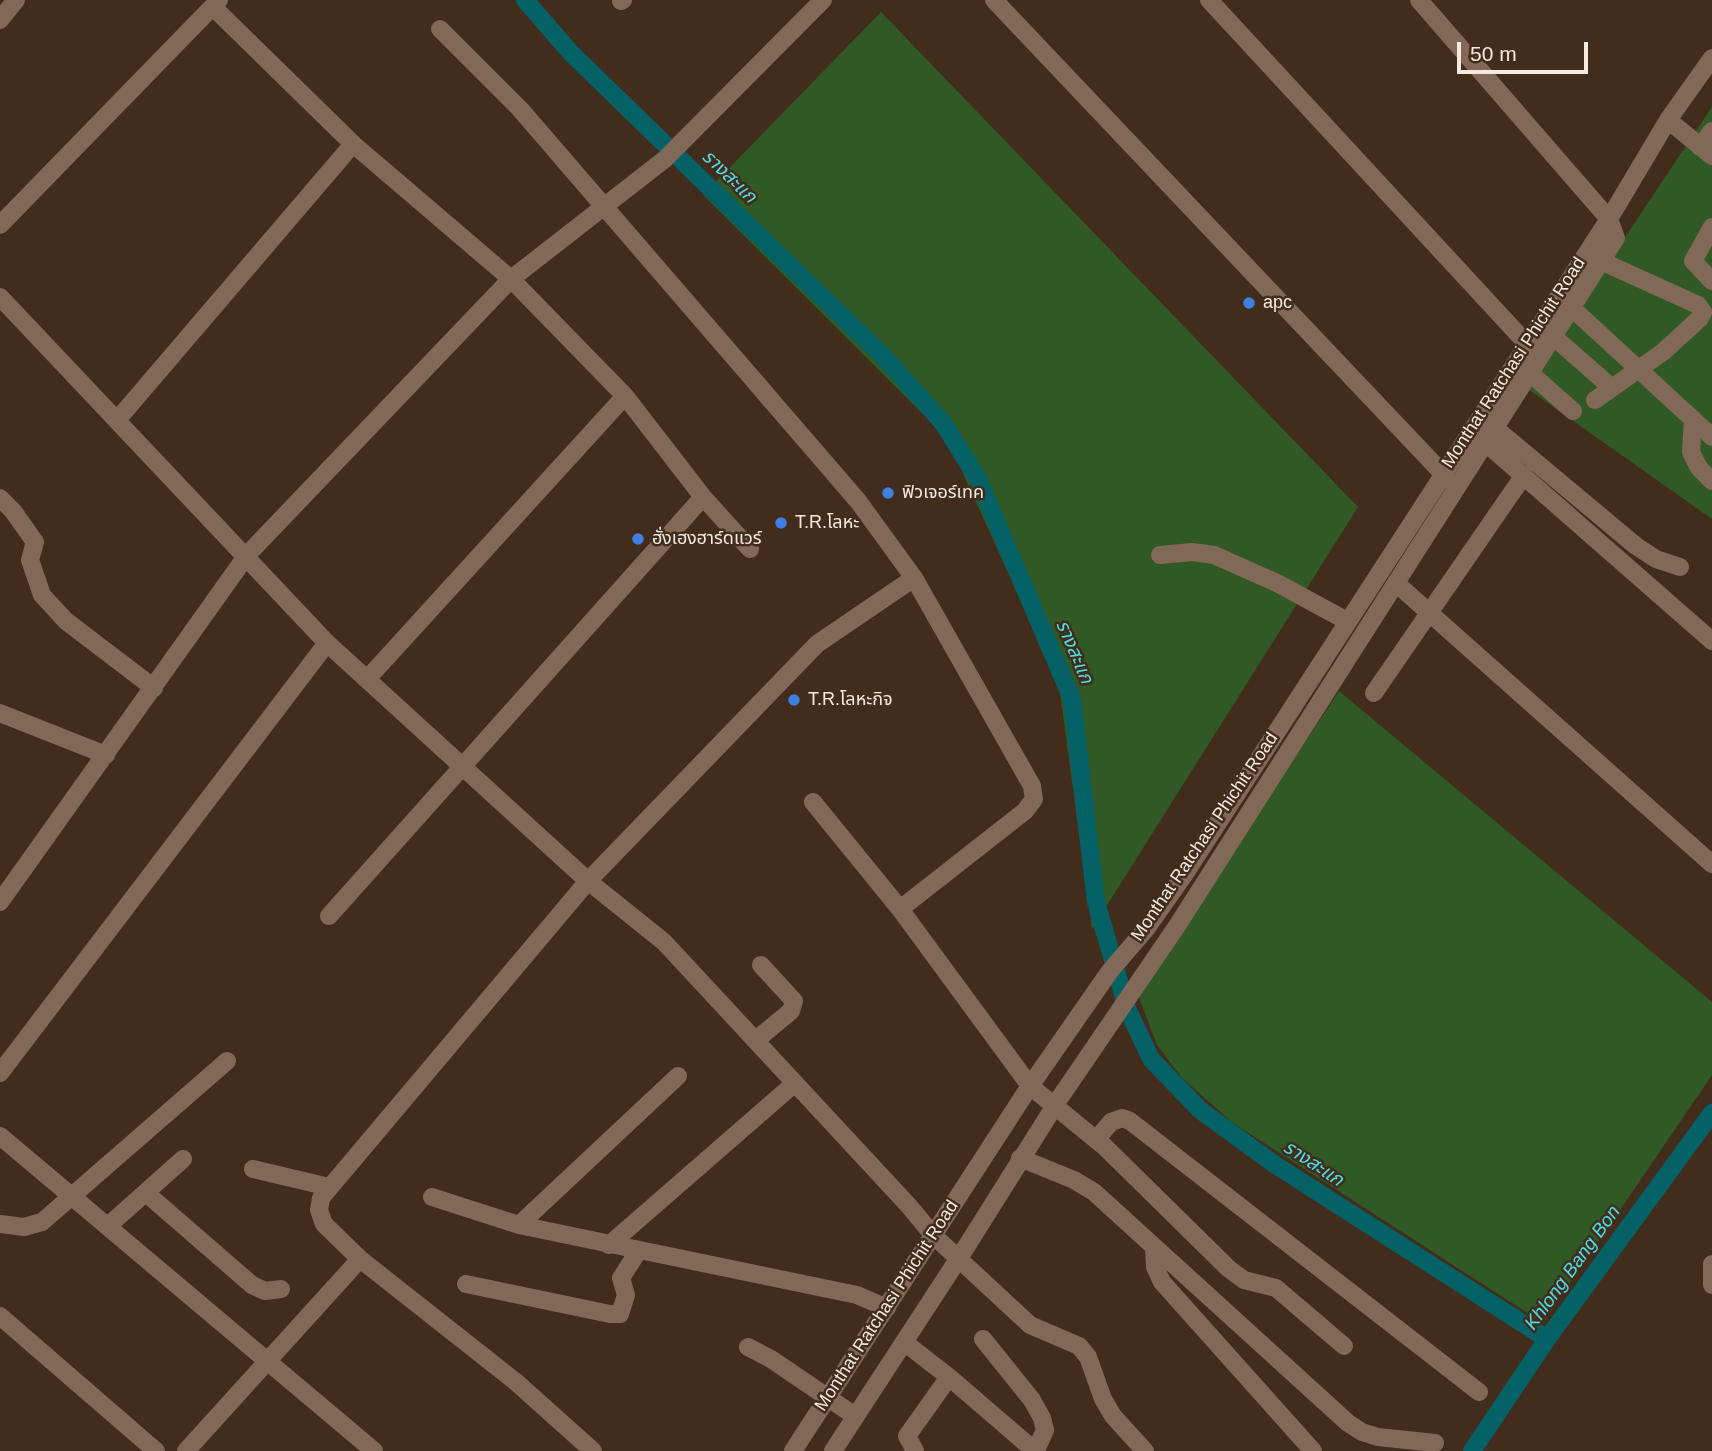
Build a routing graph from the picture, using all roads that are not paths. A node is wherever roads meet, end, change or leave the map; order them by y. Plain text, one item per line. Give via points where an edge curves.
1 (16, 0) edge
2 (823, 0) edge
3 (994, 0) edge
4 (1209, 0) edge
5 (1444, 0) edge
6 (216, 4) edge
7 (1424, 6) edge
8 (0, 20) edge
9 (440, 29) dead end
10 (1712, 58) edge
11 (1668, 120) junction
12 (1712, 131) edge
13 (353, 144) junction
14 (1706, 151) edge
15 (603, 205) junction
16 (1609, 219) junction
17 (0, 225) edge
18 (1712, 227) edge
19 (1603, 262) junction
20 (511, 279) junction
21 (1712, 281) edge
22 (0, 297) edge
23 (1573, 309) junction
24 (1554, 337) junction
25 (1528, 345) junction
26 (1640, 370) junction
27 (1531, 374) junction
28 (1612, 388) junction
29 (625, 396) junction
30 (1595, 400) dead end
31 (1573, 411) dead end
32 (118, 419) junction
33 (1693, 419) junction
34 (1492, 437) junction
35 (1712, 437) edge
36 (1442, 473) junction
37 (1524, 475) junction
38 (1712, 481) edge
39 (1458, 488) junction
40 (703, 497) junction
41 (0, 498) edge
42 (750, 549) dead end
43 (247, 555) junction
44 (1160, 555) dead end
45 (1680, 567) dead end
46 (914, 578) junction
47 (1397, 584) junction
48 (1428, 612) junction
49 (1347, 621) junction
50 (1712, 641) edge
51 (327, 642) junction
52 (368, 678) junction
53 (154, 688) junction
54 (1374, 692) dead end
55 (0, 713) edge
56 (106, 755) junction
57 (461, 767) junction
58 (813, 803) dead end
59 (1712, 864) edge
60 (588, 881) junction
61 (0, 902) edge
62 (900, 909) junction
63 (1158, 914) junction
64 (329, 916) dead end
65 (1177, 926) junction
66 (761, 965) dead end
67 (1088, 1005) junction
68 (1113, 1020) junction
69 (757, 1040) junction
70 (227, 1061) dead end
71 (0, 1073) edge
72 (678, 1076) dead end
73 (795, 1083) junction
74 (1030, 1086) junction
75 (1055, 1105) junction
76 (0, 1136) edge
77 (1096, 1140) junction
78 (1020, 1158) junction
79 (183, 1159) dead end
80 (253, 1169) dead end
81 (329, 1187) junction
82 (146, 1193) junction
83 (71, 1196) junction
84 (432, 1197) dead end
85 (0, 1224) edge
86 (519, 1225) junction
87 (108, 1226) junction
88 (933, 1236) junction
89 (609, 1245) junction
90 (1154, 1247) junction
91 (639, 1250) junction
92 (360, 1259) junction
93 (958, 1259) junction
94 (1712, 1264) edge
95 (466, 1284) dead end
96 (1712, 1285) edge
97 (281, 1289) dead end
98 (887, 1308) junction
99 (0, 1316) edge
100 (983, 1339) dead end
101 (904, 1342) junction
102 (1345, 1346) dead end
103 (748, 1348) dead end
104 (267, 1360) junction
105 (949, 1377) junction
106 (1479, 1392) dead end
107 (827, 1399) junction
108 (855, 1416) junction
109 (1436, 1443) dead end
110 (156, 1451) edge
111 (186, 1451) edge
112 (374, 1451) edge
113 (593, 1451) edge
114 (793, 1451) edge
115 (833, 1451) edge
116 (915, 1451) edge
117 (1036, 1451) edge
118 (1145, 1451) edge
119 (1313, 1451) edge

1 - 8 street
2 - 15 street via 665,159
3 - 36 street
4 - 25 street
5 - 7 street
6 - 13 street
6 - 17 street
7 - 16 street
9 - 15 street via 520,109
10 - 11 street, Monthat Ratchasi Phichit Road
11 - 14 street
11 - 16 street, Monthat Ratchasi Phichit Road
12 - 14 street
13 - 20 street
13 - 32 street
15 - 20 street
15 - 46 street via 858,501
16 - 19 street, Monthat Ratchasi Phichit Road via 1616,238
16 - 25 street, Monthat Ratchasi Phichit Road
18 - 21 street via 1693,261
19 - 23 street, Monthat Ratchasi Phichit Road
19 - 26 street via 1698,305 1703,312
20 - 29 street
20 - 43 street
22 - 32 street
23 - 24 street, Monthat Ratchasi Phichit Road
23 - 26 street
24 - 27 street, Monthat Ratchasi Phichit Road
24 - 28 street
25 - 36 street, Monthat Ratchasi Phichit Road
26 - 28 street
26 - 33 street
27 - 31 street
27 - 34 street, Monthat Ratchasi Phichit Road
28 - 30 street
29 - 40 street
29 - 52 street
32 - 43 street
33 - 35 street
33 - 38 street via 1691,452
34 - 37 street
34 - 39 street, Monthat Ratchasi Phichit Road
34 - 45 street via 1636,546
36 - 39 street
36 - 49 street, Monthat Ratchasi Phichit Road
37 - 48 street
37 - 50 street
39 - 47 street, Monthat Ratchasi Phichit Road
40 - 42 street
40 - 57 street
41 - 53 street via 35,541 30,560 42,594 65,621
43 - 51 street
43 - 53 street
44 - 49 street via 1214,555
46 - 60 street via 817,644
46 - 62 street via 1032,786 1034,799 1025,811
47 - 48 street
47 - 65 street, Monthat Ratchasi Phichit Road
48 - 54 street
48 - 59 street
49 - 63 street, Monthat Ratchasi Phichit Road
51 - 52 street
51 - 71 street
52 - 57 street
53 - 56 street
55 - 56 street
56 - 61 street
57 - 60 street
57 - 64 street
58 - 62 street
60 - 69 street via 664,942
60 - 81 street
62 - 74 street
63 - 65 street
63 - 67 street, Monthat Ratchasi Phichit Road
65 - 68 street, Monthat Ratchasi Phichit Road
66 - 69 street via 794,1001 791,1011
67 - 68 street
67 - 74 street, Monthat Ratchasi Phichit Road
68 - 75 street, Monthat Ratchasi Phichit Road
69 - 73 street
70 - 83 street
72 - 86 street
73 - 88 street
73 - 89 street
74 - 75 street
74 - 88 street, Monthat Ratchasi Phichit Road
75 - 77 street
75 - 78 street, Monthat Ratchasi Phichit Road
76 - 83 street
77 - 102 street via 1229,1269 1244,1280 1276,1288
77 - 106 street via 1111,1122 1130,1121
78 - 90 street via 1094,1192
78 - 93 street, Monthat Ratchasi Phichit Road
79 - 82 street
80 - 81 street
81 - 92 street via 318,1210 324,1224
82 - 87 street
82 - 97 street via 252,1285 265,1292
83 - 85 street via 41,1222 24,1227
83 - 87 street
84 - 86 street
86 - 89 street
87 - 104 street
88 - 93 street
88 - 98 street, Monthat Ratchasi Phichit Road
89 - 91 street
90 - 109 street via 1348,1423 1378,1437
90 - 119 street via 1162,1282
91 - 95 street via 621,1278 626,1295 620,1314
91 - 98 street via 857,1295
92 - 104 street
92 - 113 street via 516,1382
93 - 101 street, Monthat Ratchasi Phichit Road
93 - 118 street via 1030,1325 1079,1346 1113,1416
94 - 96 street
98 - 107 street, Monthat Ratchasi Phichit Road
99 - 110 street
100 - 117 street via 1042,1418 1045,1430
101 - 105 street
101 - 108 street, Monthat Ratchasi Phichit Road
103 - 107 street via 789,1370
104 - 111 street
104 - 112 street
105 - 116 street via 908,1436
105 - 117 street
107 - 108 street
107 - 114 street, Monthat Ratchasi Phichit Road
108 - 115 street, Monthat Ratchasi Phichit Road

